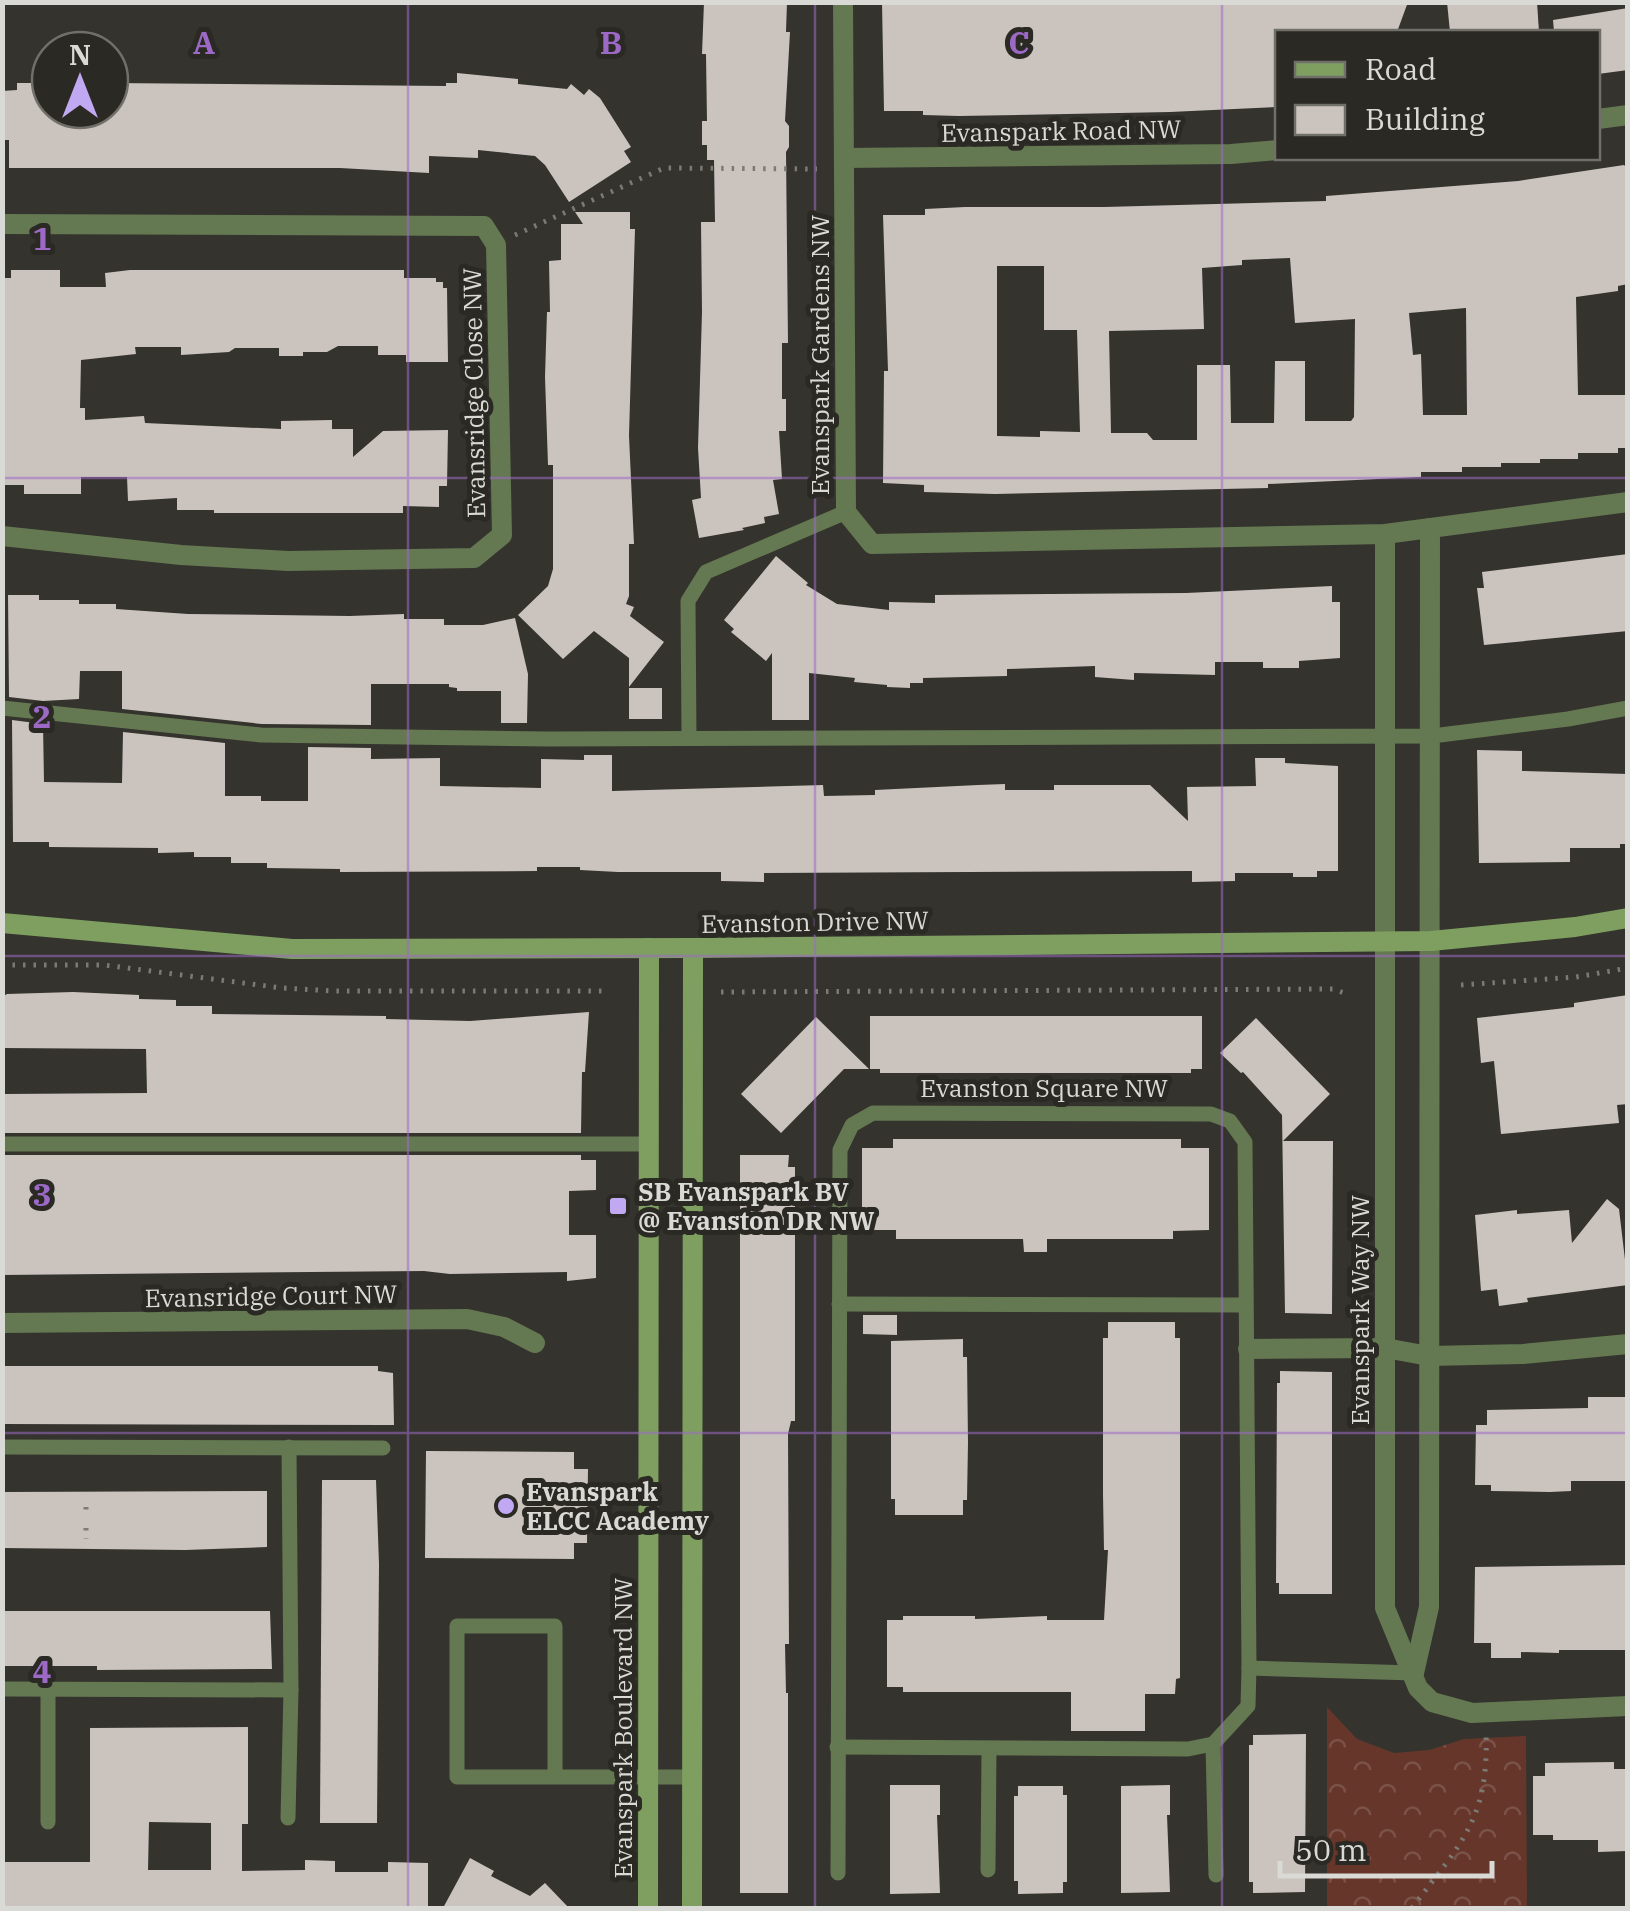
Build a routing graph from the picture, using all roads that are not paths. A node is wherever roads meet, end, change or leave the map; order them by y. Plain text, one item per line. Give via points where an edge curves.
1 (843, 2) edge
2 (1628, 115) edge
3 (1600, 119) edge
4 (1275, 150) edge
5 (844, 158) junction
6 (2, 224) edge
7 (1628, 502) edge
8 (846, 512) junction
9 (1430, 528) junction
10 (1385, 534) junction
11 (2, 536) edge
12 (2, 708) edge
13 (1628, 708) edge
14 (1387, 736) junction
15 (1432, 736) junction
16 (689, 738) junction
17 (1628, 918) edge
18 (2, 923) edge
19 (1431, 941) junction
20 (1383, 942) junction
21 (649, 948) junction
22 (693, 948) junction
23 (2, 1144) edge
24 (649, 1144) junction
25 (839, 1304) junction
26 (1246, 1305) junction
27 (2, 1323) edge
28 (536, 1344) dead end
29 (1628, 1344) edge
30 (1248, 1348) junction
31 (1385, 1348) junction
32 (1429, 1356) junction
33 (2, 1447) edge
34 (288, 1447) junction
35 (383, 1448) dead end
36 (1249, 1668) junction
37 (1414, 1672) junction
38 (2, 1689) edge
39 (48, 1689) junction
40 (291, 1690) junction
41 (1628, 1706) edge
42 (1213, 1744) junction
43 (837, 1747) junction
44 (989, 1749) junction
45 (555, 1776) junction
46 (648, 1777) junction
47 (692, 1777) junction
48 (288, 1818) dead end
49 (48, 1822) dead end
50 (988, 1870) dead end
51 (838, 1873) dead end
52 (1216, 1875) dead end
53 (648, 1908) edge
54 (692, 1908) edge

1 - 5 street, Evanspark Gardens NW
2 - 3 street
4 - 5 street, Evanspark Road NW
5 - 8 street, Evanspark Gardens NW
6 - 11 street, Evansridge Close NW via 484,226 496,244 502,536 474,558 288,560
7 - 9 street, Evanspark Gardens NW
8 - 10 street, Evanspark Gardens NW via 872,544
8 - 16 lane via 706,572 688,601
9 - 10 street, Evanspark Gardens NW
9 - 15 street
10 - 14 street
12 - 16 lane via 262,735
13 - 15 lane
14 - 15 lane
14 - 16 lane
14 - 20 street
15 - 19 street
17 - 19 street, Evanston Drive NW
18 - 21 street, Evanston Drive NW via 292,949
19 - 20 street, Evanston Drive NW
19 - 32 street
20 - 22 street, Evanston Drive NW
20 - 31 street, Evanspark Way NW
21 - 22 street, Evanston Drive NW
21 - 24 street, Evanspark Boulevard NW
22 - 47 street
23 - 24 lane
24 - 46 street, Evanspark Boulevard NW
25 - 26 lane
25 - 26 lane, Evanston Square NW via 840,1150 852,1124 873,1113 1210,1114 1230,1121 1245,1142
25 - 43 lane, Evanston Square NW
26 - 30 lane, Evanston Square NW
27 - 28 street, Evansridge Court NW via 466,1319 504,1327
29 - 32 street
30 - 31 street
30 - 36 lane, Evanston Square NW
31 - 32 street
31 - 37 street, Evanspark Way NW via 1386,1608
32 - 37 street via 1430,1607
33 - 34 lane
34 - 35 lane
34 - 40 lane
36 - 37 lane
36 - 42 lane, Evanston Square NW via 1248,1706
37 - 41 street, Evanspark Way NW via 1432,1702 1472,1713
38 - 39 lane
39 - 40 lane
39 - 49 lane
40 - 48 lane
42 - 44 lane
42 - 52 lane
43 - 44 lane
43 - 51 lane, Evanston Square NW
44 - 50 lane
45 - 45 lane via 457,1777 457,1626 555,1626
45 - 46 lane
46 - 47 lane
46 - 53 street, Evanspark Boulevard NW
47 - 54 street

